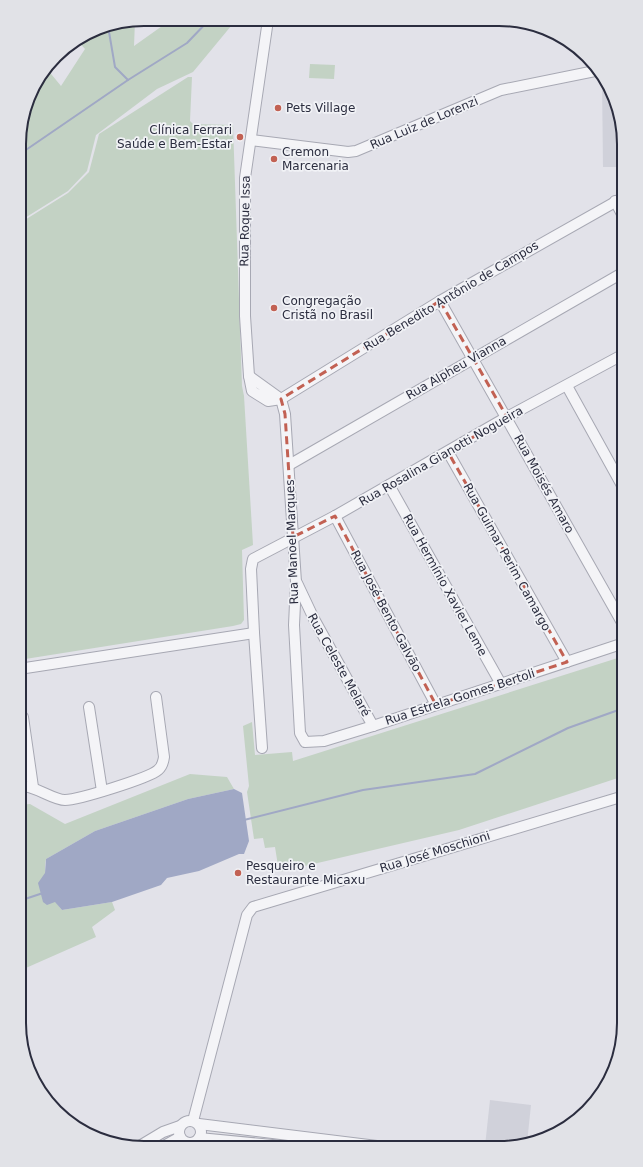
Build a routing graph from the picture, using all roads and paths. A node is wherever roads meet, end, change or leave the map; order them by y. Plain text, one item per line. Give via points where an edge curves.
1 (267, 26) edge
2 (592, 72) edge
3 (251, 140) junction
4 (617, 200) edge
5 (617, 276) edge
6 (440, 301) junction
7 (617, 358) edge
8 (473, 359) junction
9 (567, 386) junction
10 (280, 399) junction
11 (507, 417) junction
12 (448, 452) junction
13 (289, 465) junction
14 (617, 476) edge
15 (389, 485) junction
16 (335, 516) junction
17 (293, 536) junction
18 (296, 582) junction
19 (617, 613) edge
20 (314, 619) junction
21 (294, 625) junction
22 (254, 633) junction
23 (617, 645) edge
24 (566, 662) junction
25 (26, 668) edge
26 (502, 684) junction
27 (156, 697) dead end
28 (436, 706) junction
29 (90, 707) dead end
30 (373, 726) junction
31 (300, 733) joint
32 (26, 738) edge
33 (262, 748) dead end
34 (26, 786) edge
35 (33, 787) junction
36 (102, 791) junction
37 (617, 798) edge
38 (196, 1122) junction
39 (180, 1126) junction
40 (199, 1138) junction
41 (148, 1141) edge
42 (184, 1141) edge
43 (196, 1141) edge
44 (231, 1141) edge
45 (340, 1141) edge

1 - 3 street, Rua Roque Issa
2 - 3 street, Rua Luiz de Lorenzi via 501,90 356,151
3 - 10 street, Rua Roque Issa via 244,196 245,316 249,376
4 - 6 street, Rua Benedito Antônio de Campos
5 - 8 street, Rua Alpheu Vianna
6 - 8 street, Rua Moisés Amaro
6 - 10 street, Rua Benedito Antônio de Campos
7 - 9 street, Rua Rosalina Gianotti Nogueira
8 - 11 street, Rua Moisés Amaro
8 - 13 street, Rua Alpheu Vianna
9 - 11 street, Rua Rosalina Gianotti Nogueira
9 - 14 street
10 - 13 street, Rua Manoel Marques via 285,414
11 - 12 street, Rua Rosalina Gianotti Nogueira
11 - 19 street, Rua Moisés Amaro
12 - 15 street, Rua Rosalina Gianotti Nogueira
12 - 24 street, Rua Guimar Perim Camargo
13 - 17 street, Rua Manoel Marques
15 - 16 street, Rua Rosalina Gianotti Nogueira
15 - 26 street, Rua Hermínio Xavier Leme
16 - 17 street, Rua Rosalina Gianotti Nogueira
16 - 28 street, Rua José Bento Galvão
17 - 18 street, Rua Manoel Marques
17 - 22 street, Rua Rosalina Gianotti Nogueira via 256,556 252,563
18 - 20 street, Rua Celeste Melaré
18 - 21 street, Rua Manoel Marques
20 - 21 street
20 - 30 street, Rua Celeste Melaré
21 - 31 street, Rua Manoel Marques
22 - 25 street
22 - 33 street
23 - 24 street, Rua Estrela Gomes Bertoli
24 - 26 street, Rua Estrela Gomes Bertoli
26 - 28 street, Rua Estrela Gomes Bertoli
27 - 36 street via 163,765 148,776
28 - 30 street, Rua Estrela Gomes Bertoli
29 - 36 street
30 - 31 street, Rua Estrela Gomes Bertoli via 312,743 305,742
32 - 35 street
34 - 35 street
35 - 36 street via 65,800
37 - 38 street, Rua José Moschioni via 253,907 247,915
38 - 39 street via 184,1122
38 - 40 street via 201,1130
38 - 45 street
39 - 41 street
39 - 42 street via 179,1131
40 - 43 street
40 - 44 street

